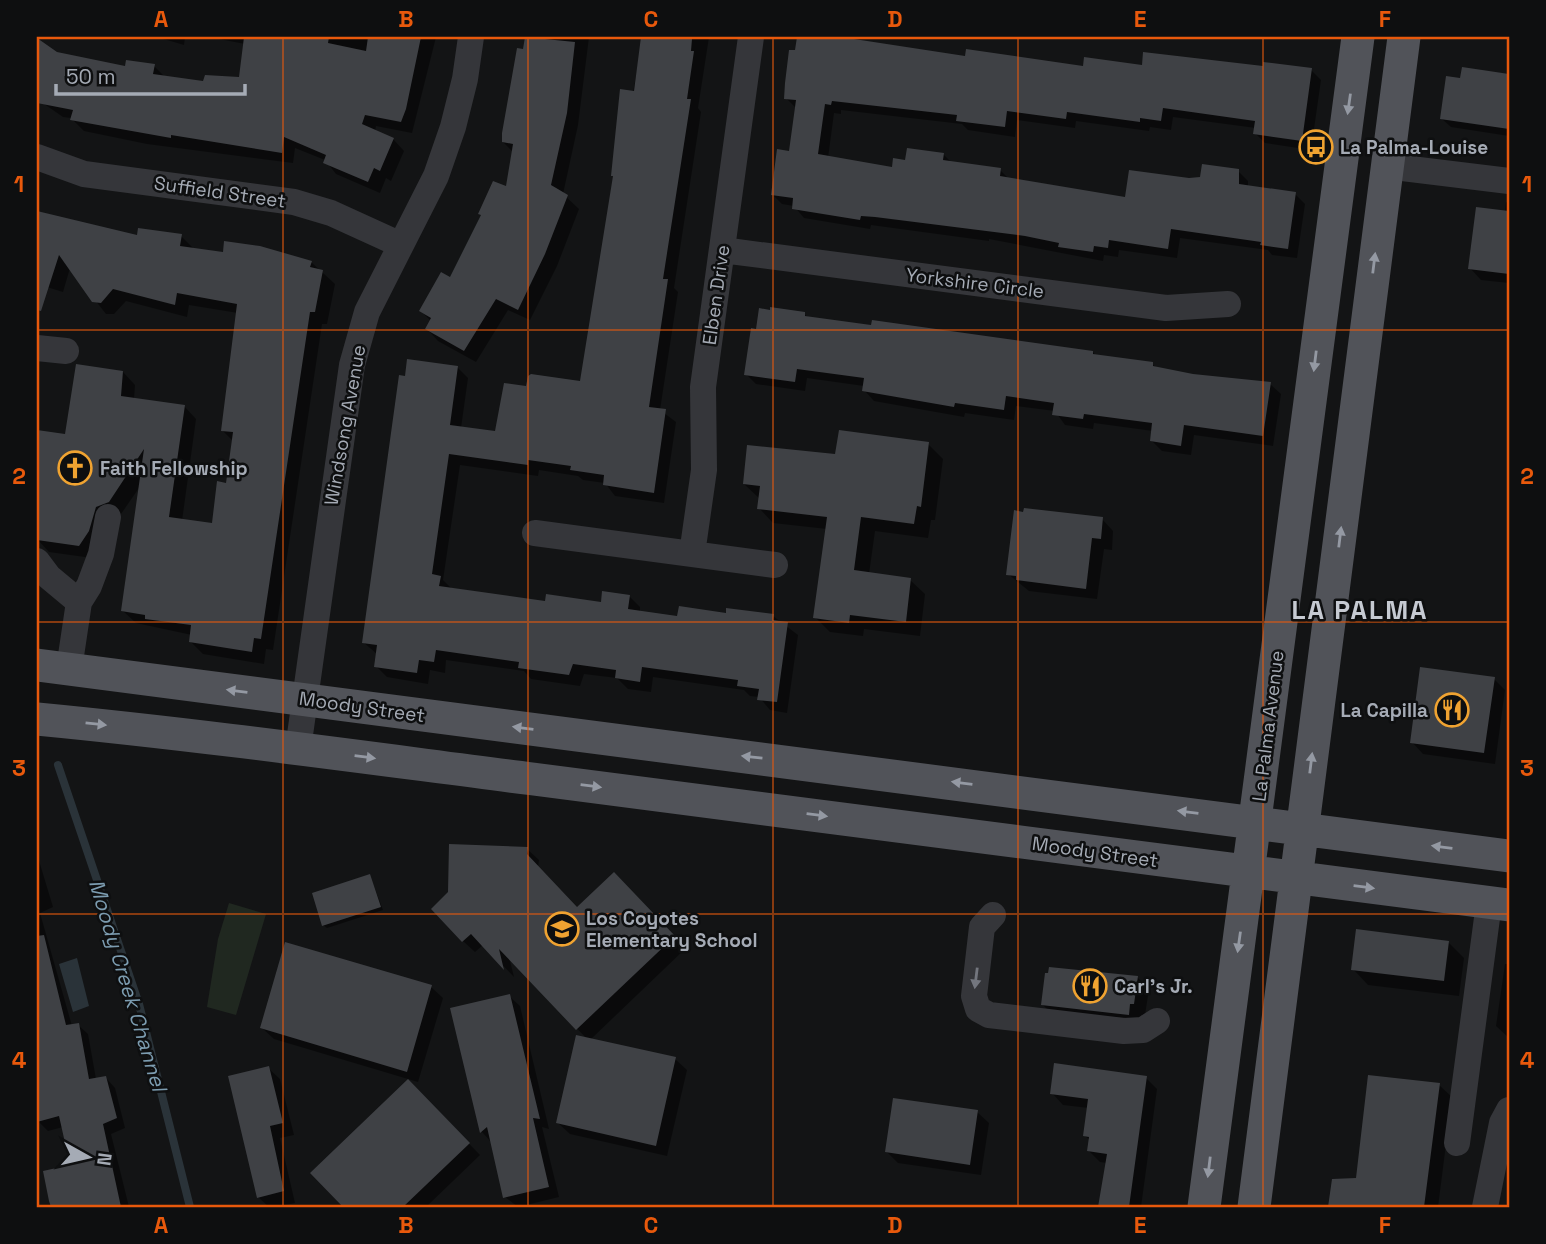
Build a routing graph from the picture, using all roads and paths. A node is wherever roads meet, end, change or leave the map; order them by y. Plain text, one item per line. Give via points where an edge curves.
1 (471, 37) edge
2 (751, 37) edge
3 (1358, 37) edge
4 (1404, 37) edge
5 (37, 157) edge
6 (1387, 166) junction
7 (1509, 181) edge
8 (398, 244) junction
9 (722, 250) junction
10 (1324, 294) junction
11 (1370, 301) junction
12 (1227, 304) dead end
13 (37, 348) edge
14 (66, 351) dead end
15 (108, 517) dead end
16 (535, 533) dead end
17 (692, 554) junction
18 (37, 561) edge
19 (775, 565) dead end
20 (79, 601) junction
21 (37, 665) edge
22 (69, 669) junction
23 (305, 699) junction
24 (37, 719) edge
25 (298, 749) junction
26 (688, 750) junction
27 (682, 798) junction
28 (1255, 824) junction
29 (1303, 831) junction
30 (1509, 856) edge
31 (1248, 874) junction
32 (1297, 880) junction
33 (1499, 904) edge
34 (993, 915) dead end
35 (1157, 1021) dead end
36 (1509, 1110) edge
37 (1457, 1143) dead end
38 (1204, 1207) edge
39 (1254, 1207) edge
40 (1485, 1207) edge

1 - 8 street, Windsong Avenue via 453,128 436,176
2 - 9 street, Elben Drive
3 -> 10 main road, La Palma Avenue
4 - 6 main road
5 - 8 street, Suffield Street via 84,174 294,202 331,213
6 - 7 street
11 -> 6 main road
8 - 23 street, Windsong Avenue via 367,312 352,365
9 - 12 street, Yorkshire Circle via 1166,308
9 - 17 street, Elben Drive via 703,387 704,470
10 - 11 main road
10 -> 28 main road, La Palma Avenue
29 -> 11 main road
13 - 14 street
15 - 20 street via 97,565
16 - 17 street
17 - 19 street
18 - 20 street
20 - 22 street
21 - 22 main road, Moody Street
23 -> 22 main road, Moody Street
23 - 25 street, Windsong Avenue
26 -> 23 main road, Moody Street
24 -> 25 main road, Moody Street
25 -> 27 main road, Moody Street
26 - 27 main road
28 -> 26 main road, Moody Street
27 -> 31 main road, Moody Street
28 - 29 main road, Moody Street
28 - 31 main road, La Palma Avenue
30 -> 29 main road, Moody Street
29 - 32 main road
31 - 32 main road, Moody Street
31 -> 38 main road, La Palma Avenue
32 -> 33 main road, Moody Street
32 - 39 main road
33 - 37 street
34 -> 35 street via 982,927 974,996 978,1009 989,1015 1124,1031 1143,1030
36 - 40 street via 1502,1123

